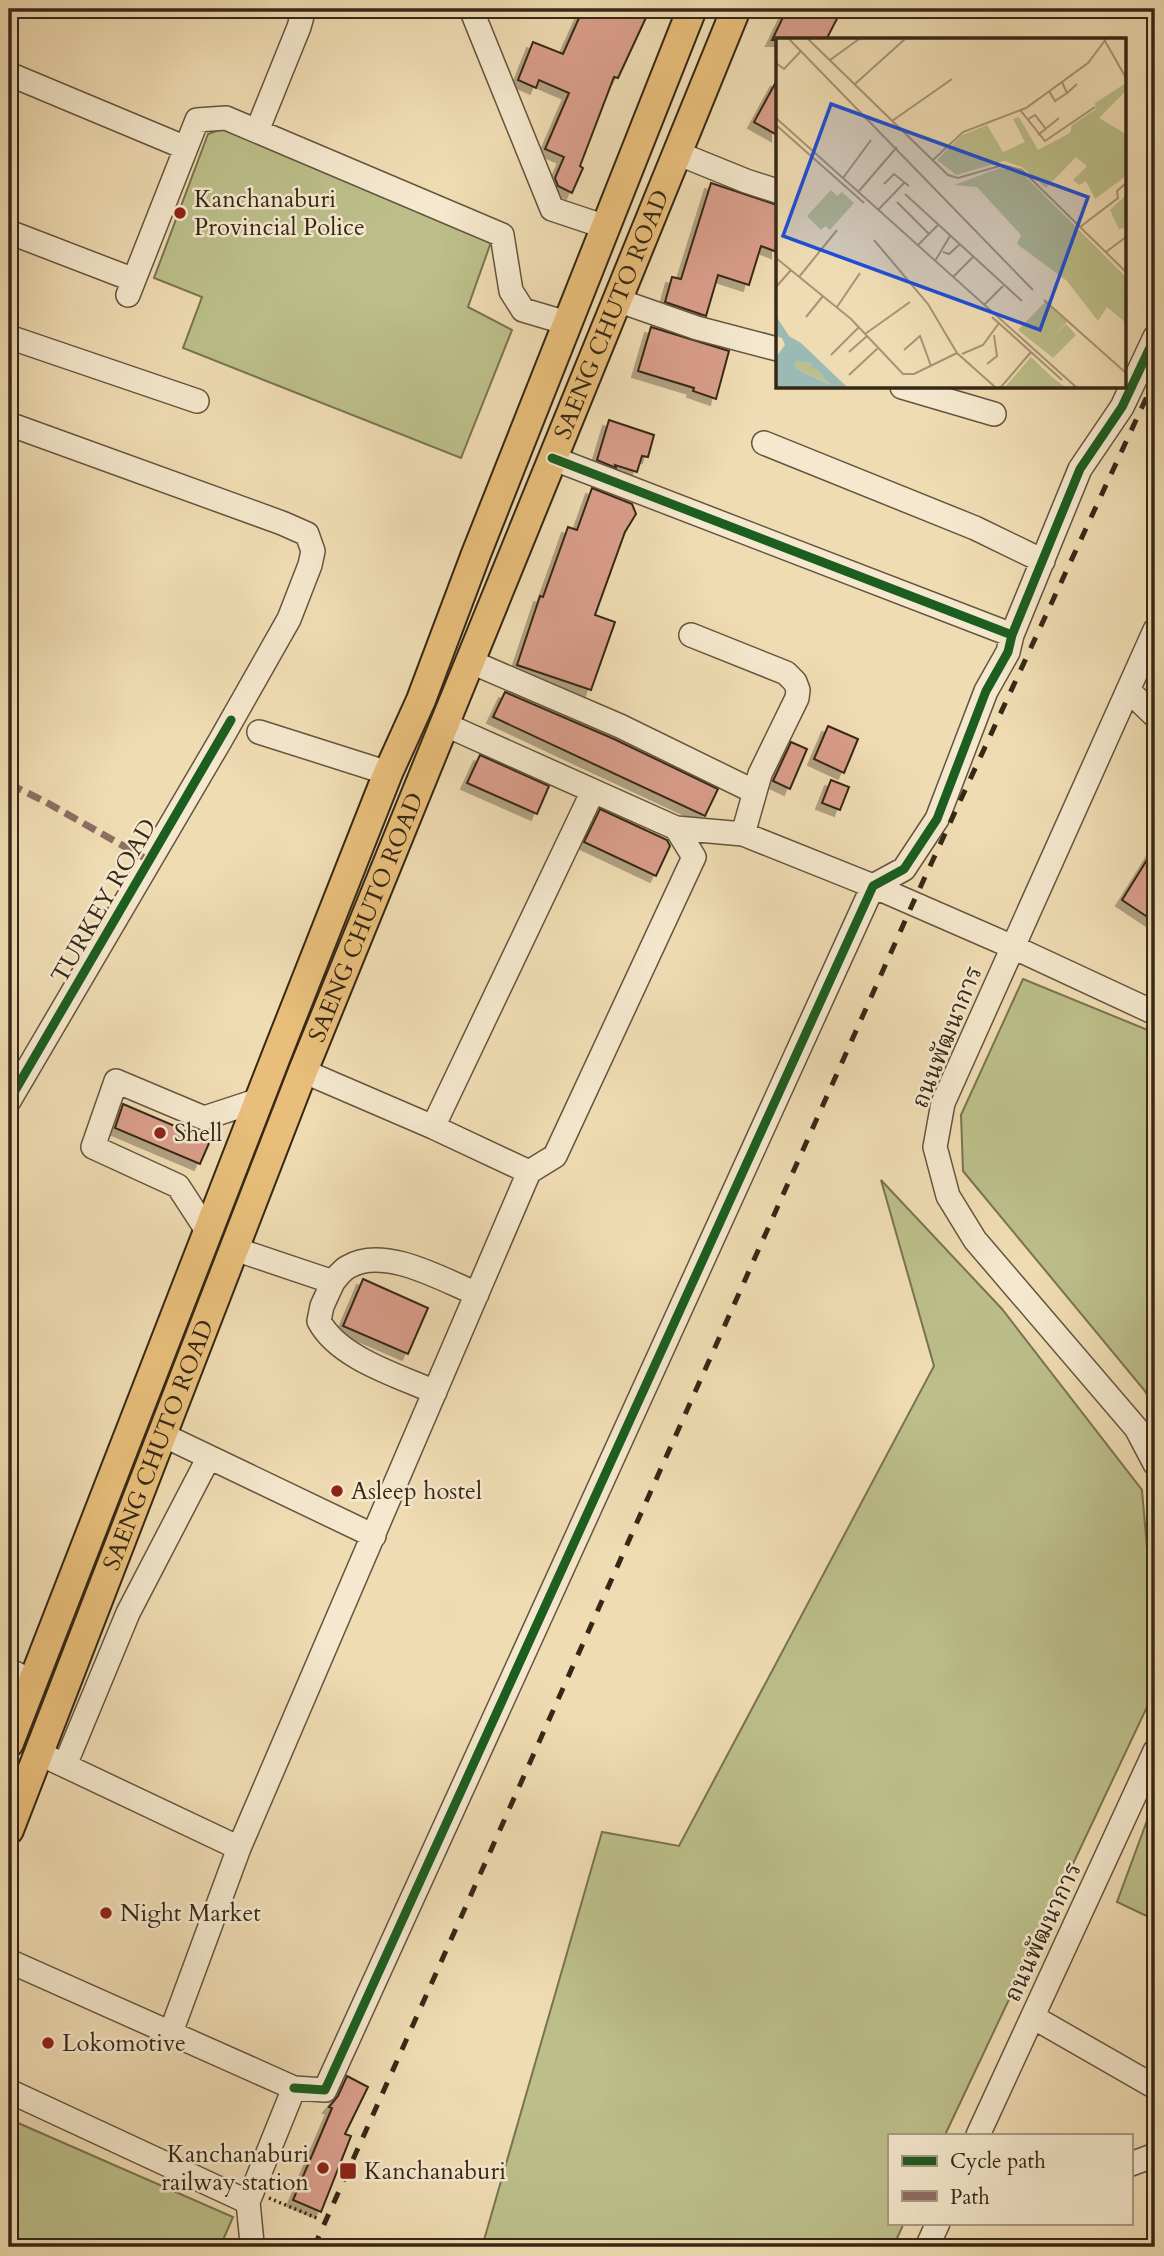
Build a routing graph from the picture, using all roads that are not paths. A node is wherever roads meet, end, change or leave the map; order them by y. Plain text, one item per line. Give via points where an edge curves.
1 (304, 9) edge
2 (471, 9) edge
3 (692, 9) edge
4 (736, 9) edge
5 (9, 74) edge
6 (257, 131) junction
7 (186, 148) junction
8 (677, 153) junction
9 (776, 191) edge
10 (606, 227) junction
11 (9, 232) edge
12 (617, 300) junction
13 (567, 323) junction
14 (9, 337) edge
15 (1155, 337) edge
16 (776, 349) edge
17 (905, 388) edge
18 (197, 401) dead end
19 (994, 414) dead end
20 (9, 424) edge
21 (764, 443) dead end
22 (552, 458) junction
23 (477, 554) junction
24 (1043, 561) junction
25 (508, 566) junction
26 (1155, 630) edge
27 (691, 635) dead end
28 (1012, 635) junction
29 (469, 662) junction
30 (1128, 690) junction
31 (1155, 716) edge
32 (444, 724) junction
33 (259, 732) dead end
34 (388, 773) junction
35 (593, 790) junction
36 (755, 792) junction
37 (676, 828) junction
38 (743, 834) junction
39 (873, 886) junction
40 (1013, 947) junction
41 (1155, 1013) edge
42 (277, 1054) junction
43 (303, 1072) junction
44 (259, 1100) junction
45 (9, 1101) edge
46 (433, 1127) junction
47 (529, 1172) junction
48 (208, 1232) junction
49 (235, 1249) junction
50 (333, 1282) junction
51 (477, 1294) junction
52 (166, 1340) junction
53 (194, 1355) junction
54 (435, 1392) junction
55 (163, 1435) junction
56 (209, 1457) junction
57 (1155, 1464) edge
58 (374, 1535) junction
59 (9, 1670) edge
60 (34, 1683) junction
61 (9, 1743) edge
62 (1155, 1751) edge
63 (39, 1753) junction
64 (65, 1766) junction
65 (9, 1830) edge
66 (239, 1848) junction
67 (9, 1961) edge
68 (1033, 2017) junction
69 (171, 2032) junction
70 (1155, 2087) edge
71 (294, 2088) junction
72 (9, 2091) edge
73 (978, 2134) edge
74 (1155, 2155) edge
75 (1132, 2164) edge
76 (250, 2196) junction
77 (938, 2224) edge
78 (250, 2247) edge
79 (926, 2247) edge

1 - 6 street
2 - 10 street via 552,209
3 - 10 main road, SAENG CHUTO ROAD
4 - 8 main road, SAENG CHUTO ROAD
5 - 7 street
6 - 7 street via 226,118 197,120
6 - 13 street via 502,235 511,291 523,310
7 - 11 street via 131,288
8 - 9 street
8 - 12 main road, SAENG CHUTO ROAD
10 - 13 main road, SAENG CHUTO ROAD
12 - 16 street
12 - 22 main road, SAENG CHUTO ROAD
13 - 23 main road, SAENG CHUTO ROAD
14 - 18 street
15 - 24 street via 1122,407 1080,469
17 - 19 street
20 - 45 street, TURKEY ROAD via 307,534 313,551 289,619
21 - 24 street via 975,528
22 - 25 main road, SAENG CHUTO ROAD
22 - 28 street
23 - 25 main road
23 - 34 main road, SAENG CHUTO ROAD
24 - 28 street
25 - 29 main road, SAENG CHUTO ROAD
26 - 30 street, ถนนพัฒนาการ
27 - 36 street via 786,673 795,682 796,698
28 - 39 street via 1009,652 986,691 937,819 904,869
29 - 32 main road, SAENG CHUTO ROAD
29 - 36 street via 620,726
30 - 31 street
30 - 40 street, ถนนพัฒนาการ
32 - 35 street
32 - 43 main road, SAENG CHUTO ROAD
33 - 34 street
34 - 42 main road, SAENG CHUTO ROAD
35 - 37 street
35 - 46 street
36 - 38 street
37 - 38 street
37 - 47 street via 694,857 555,1156
38 - 39 street
39 - 40 street
39 - 71 street via 325,2090
40 - 41 street
40 - 57 street, ถนนพัฒนาการ via 943,1103 935,1147 948,1196 975,1240 1136,1428
42 - 43 main road
42 - 44 main road, SAENG CHUTO ROAD
43 - 46 street
43 - 49 main road, SAENG CHUTO ROAD
44 - 48 main road, SAENG CHUTO ROAD
44 - 48 street via 204,1118 117,1082 93,1147 178,1186
46 - 47 street
47 - 51 street
48 - 52 main road, SAENG CHUTO ROAD
49 - 50 street
49 - 53 main road, SAENG CHUTO ROAD
50 - 51 street via 347,1267 379,1259 402,1263
50 - 54 street via 319,1321 332,1340
51 - 54 street
52 - 53 main road
52 - 60 main road, SAENG CHUTO ROAD
53 - 55 main road, SAENG CHUTO ROAD
54 - 58 street
55 - 56 street
55 - 63 main road, SAENG CHUTO ROAD
56 - 58 street
56 - 64 street via 128,1613
58 - 66 street
59 - 60 street
60 - 61 main road, SAENG CHUTO ROAD
62 - 68 street, ถนนพัฒนาการ
63 - 64 street
63 - 65 main road, SAENG CHUTO ROAD
64 - 66 street
66 - 69 street
67 - 69 street
68 - 70 street
68 - 73 street, ถนนพัฒนาการ
69 - 71 street
71 - 76 street
72 - 76 street
74 - 75 street
76 - 78 street
77 - 79 street

